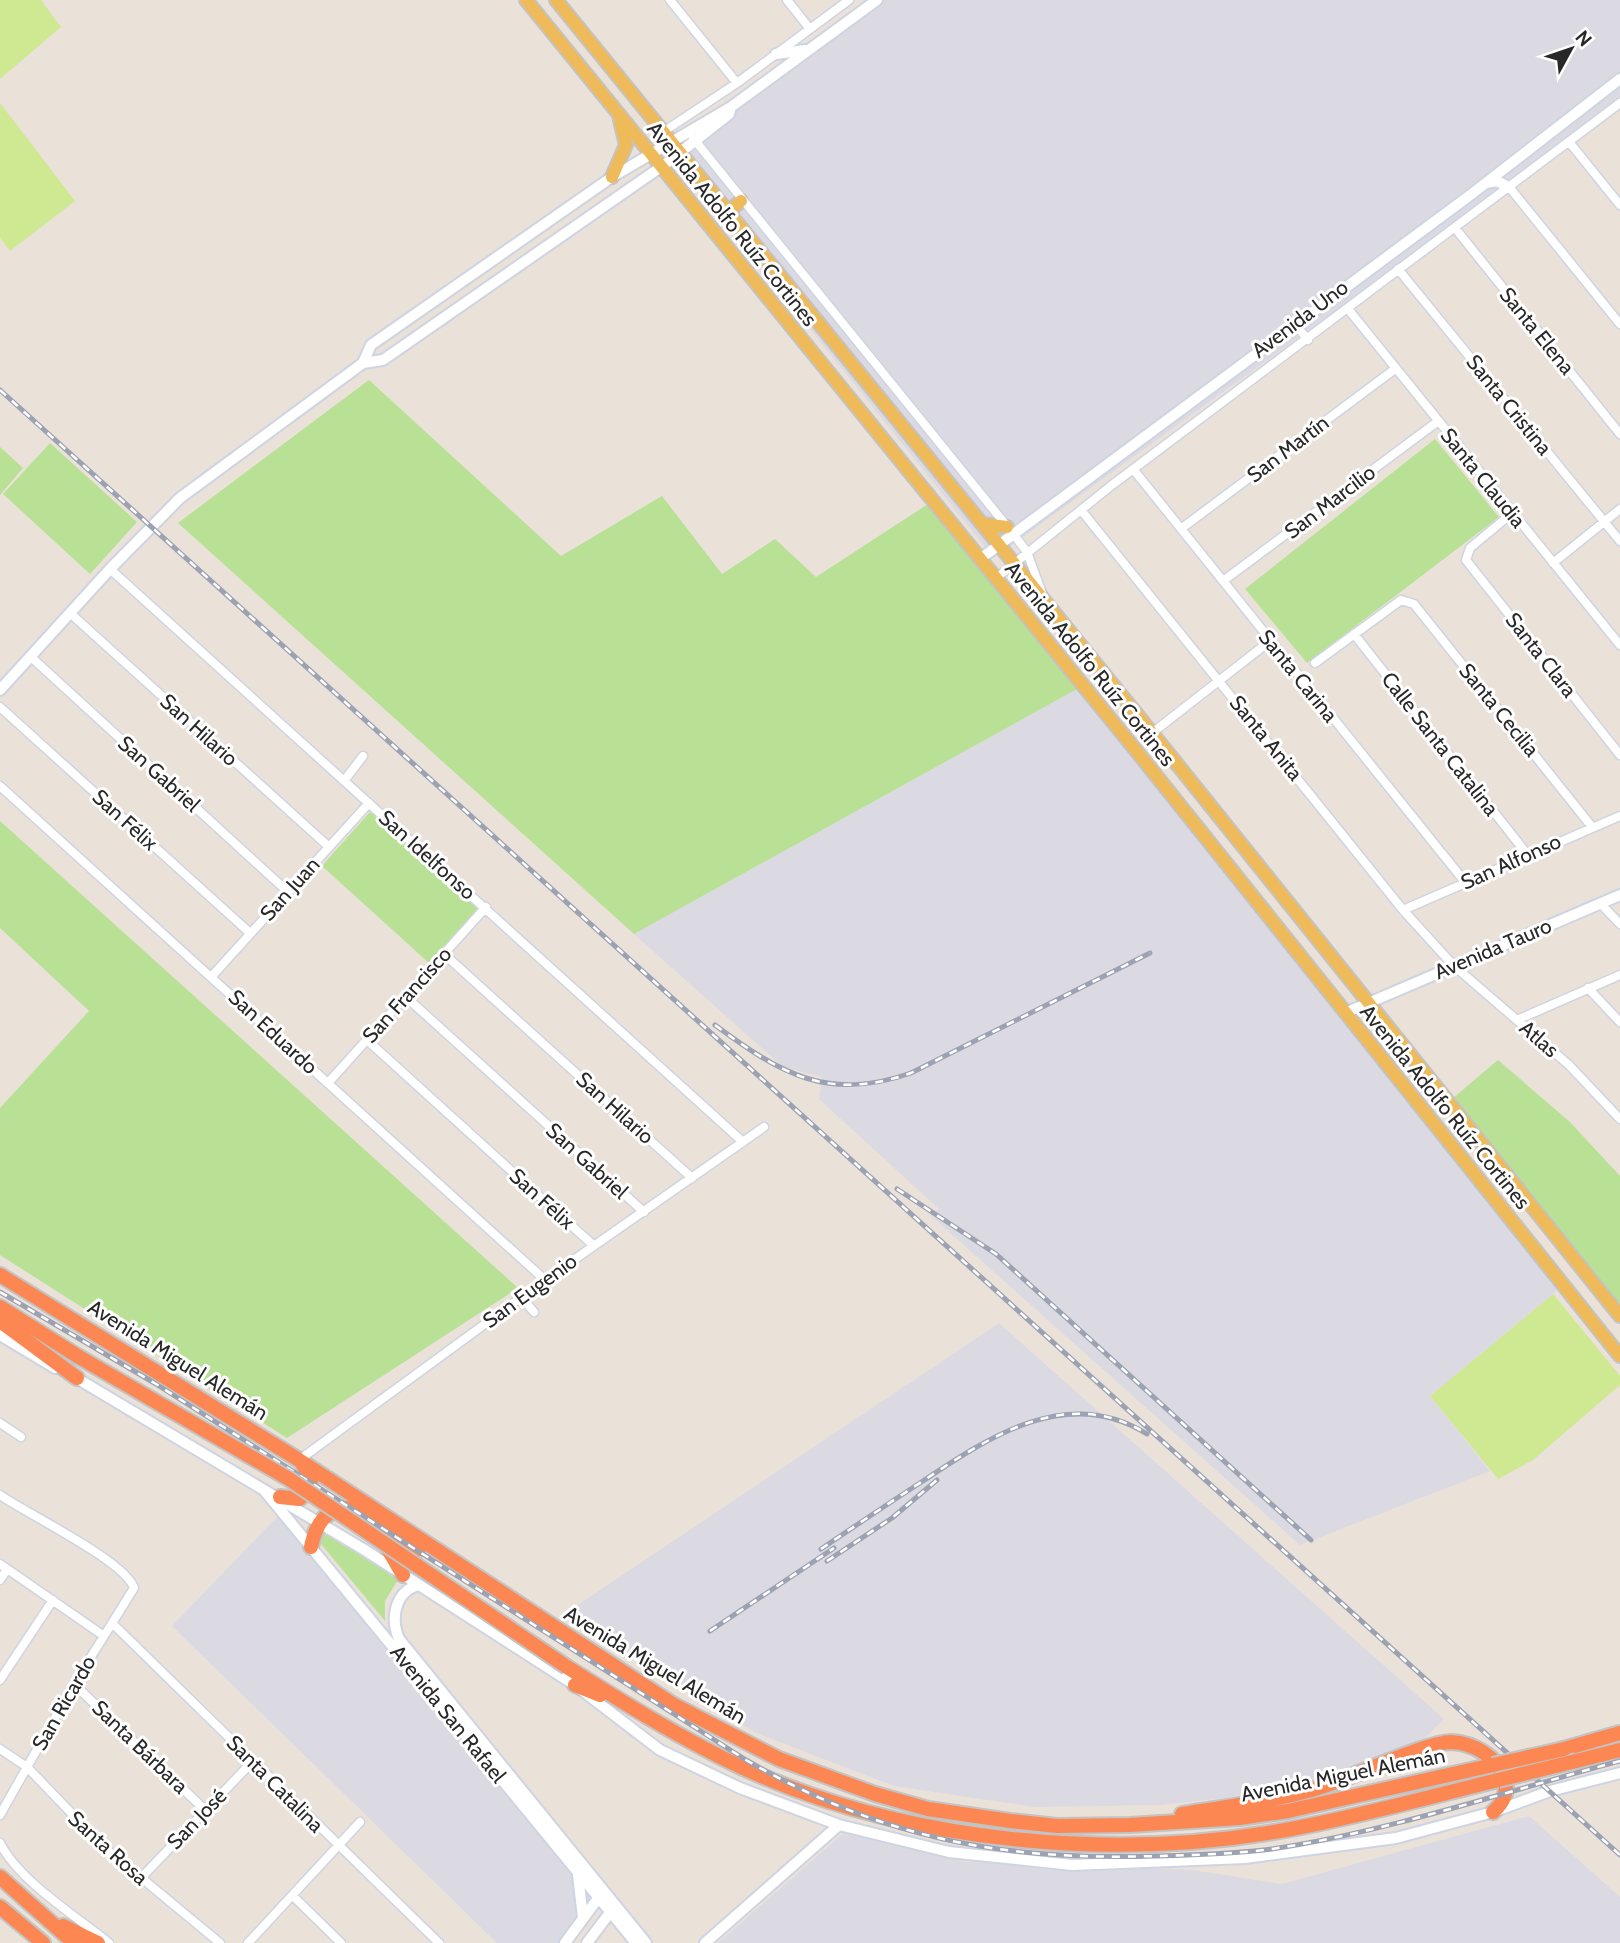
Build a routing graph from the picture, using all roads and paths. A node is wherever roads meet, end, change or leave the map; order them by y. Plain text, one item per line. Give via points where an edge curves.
1 (526, 0) edge
2 (556, 0) edge
3 (670, 0) edge
4 (787, 0) edge
5 (849, 0) edge
6 (877, 0) edge
7 (810, 29) junction
8 (808, 50) junction
9 (776, 54) junction
10 (1620, 79) edge
11 (737, 83) junction
12 (1620, 103) edge
13 (619, 116) junction
14 (663, 132) junction
15 (692, 137) junction
16 (1570, 143) junction
17 (676, 148) junction
18 (650, 152) junction
19 (661, 166) junction
20 (1507, 166) junction
21 (612, 177) junction
22 (1486, 183) junction
23 (1510, 188) junction
24 (741, 201) junction
25 (1620, 205) edge
26 (729, 211) junction
27 (1455, 228) junction
28 (1398, 269) junction
29 (1348, 309) junction
30 (1294, 323) junction
31 (1620, 324) edge
32 (1308, 340) junction
33 (363, 363) junction
34 (1395, 369) junction
35 (1437, 422) junction
36 (1620, 434) edge
37 (1100, 470) junction
38 (1133, 470) junction
39 (1112, 485) junction
40 (1620, 509) edge
41 (1081, 510) junction
42 (1511, 514) junction
43 (1604, 521) junction
44 (983, 524) junction
45 (1182, 528) junction
46 (1010, 531) junction
47 (1620, 541) edge
48 (1000, 545) junction
49 (1027, 552) junction
50 (980, 559) junction
51 (1553, 563) junction
52 (1014, 564) junction
53 (110, 569) junction
54 (995, 579) junction
55 (1223, 581) junction
56 (1047, 606) junction
57 (70, 613) junction
58 (1353, 634) junction
59 (1270, 641) junction
60 (1620, 645) edge
61 (31, 657) junction
62 (1315, 663) dead end
63 (1220, 681) junction
64 (0, 690) edge
65 (0, 707) edge
66 (1152, 733) junction
67 (1620, 755) edge
68 (363, 756) dead end
69 (344, 781) junction
70 (0, 786) edge
71 (369, 803) junction
72 (1620, 816) edge
73 (1592, 827) junction
74 (328, 846) junction
75 (1527, 855) junction
76 (1465, 882) junction
77 (288, 891) junction
78 (1620, 895) edge
79 (1601, 904) junction
80 (486, 907) junction
81 (1403, 910) junction
82 (1620, 924) edge
83 (250, 933) junction
84 (444, 954) junction
85 (1453, 965) junction
86 (1620, 975) edge
87 (212, 976) junction
88 (1588, 988) junction
89 (406, 997) junction
90 (1367, 1003) junction
91 (1345, 1013) junction
92 (1517, 1020) junction
93 (1620, 1022) edge
94 (367, 1040) junction
95 (328, 1083) junction
96 (1620, 1119) edge
97 (764, 1127) dead end
98 (743, 1142) junction
99 (692, 1178) junction
100 (644, 1212) junction
101 (593, 1245) junction
102 (0, 1275) edge
103 (545, 1280) junction
104 (521, 1297) junction
105 (0, 1307) edge
106 (534, 1312) dead end
107 (1620, 1316) edge
108 (0, 1321) edge
109 (0, 1335) edge
110 (1620, 1356) edge
111 (77, 1378) junction
112 (0, 1423) edge
113 (21, 1437) dead end
114 (299, 1460) junction
115 (260, 1485) junction
116 (0, 1495) edge
117 (280, 1497) junction
118 (320, 1522) junction
119 (407, 1541) junction
120 (311, 1547) junction
121 (4, 1566) edge
122 (403, 1575) junction
123 (0, 1580) edge
124 (419, 1586) junction
125 (53, 1600) junction
126 (541, 1621) junction
127 (113, 1624) junction
128 (104, 1636) junction
129 (0, 1680) edge
130 (74, 1684) junction
131 (575, 1685) junction
132 (633, 1709) junction
133 (1620, 1733) edge
134 (0, 1749) edge
135 (1620, 1750) edge
136 (253, 1761) junction
137 (27, 1767) junction
138 (1620, 1773) edge
139 (205, 1810) junction
140 (1493, 1812) junction
141 (0, 1815) edge
142 (360, 1822) dead end
143 (839, 1825) junction
144 (1130, 1825) junction
145 (0, 1843) edge
146 (337, 1846) junction
147 (576, 1869) junction
148 (0, 1877) edge
149 (141, 1878) junction
150 (601, 1894) junction
151 (293, 1896) junction
152 (0, 1907) edge
153 (613, 1908) junction
154 (49, 1919) junction
155 (583, 1919) junction
156 (598, 1928) junction
157 (633, 1939) edge
158 (43, 1943) edge
159 (74, 1943) edge
160 (97, 1943) edge
161 (109, 1943) edge
162 (220, 1943) edge
163 (248, 1943) edge
164 (341, 1943) edge
165 (439, 1943) edge
166 (565, 1943) edge
167 (587, 1943) edge
168 (646, 1943) edge
169 (705, 1943) edge

1 - 13 main road, Avenida Adolfo Ruíz Cortines
2 - 14 main road, Avenida Adolfo Ruíz Cortines
3 - 11 street
4 - 7 street
5 - 7 street
6 - 8 street
7 - 9 street
8 - 9 street
8 - 15 street
9 - 11 street
10 - 20 street, Avenida Uno
11 - 14 street
12 - 16 street, Avenida Uno
13 - 18 main road, Avenida Adolfo Ruíz Cortines
13 - 21 main road via 626,145
14 - 17 main road, Avenida Adolfo Ruíz Cortines
15 - 17 street
15 - 24 street
16 - 23 street, Avenida Uno
16 - 25 street
17 - 18 street
17 - 19 street
17 - 26 main road, Avenida Adolfo Ruíz Cortines
18 - 19 main road, Avenida Adolfo Ruíz Cortines
18 - 21 street
19 - 33 street via 383,360
19 - 50 main road, Avenida Adolfo Ruíz Cortines
20 - 22 street, Avenida Uno
20 - 23 street
21 - 33 street via 371,345
22 - 23 street via 1499,182
22 - 30 street, Avenida Uno
23 - 27 street, Avenida Uno
23 - 31 street
24 - 26 main road
24 - 46 street
26 - 44 main road, Avenida Adolfo Ruíz Cortines
27 - 28 street, Avenida Uno
27 - 36 street, Santa Elena
28 - 29 street, Avenida Uno
28 - 43 street, Santa Cristina
29 - 32 street, Avenida Uno
29 - 34 street, Santa Claudia
30 - 32 street
30 - 37 street, Avenida Uno
32 - 38 street, Avenida Uno
33 - 53 street via 180,498
34 - 35 street, Santa Claudia
34 - 45 street, San Martín
35 - 42 street, Santa Claudia
35 - 55 street, San Marcilio
37 - 39 street
37 - 46 street, Avenida Uno
38 - 39 street, Avenida Uno
38 - 45 street, Santa Carina
39 - 41 street, Avenida Uno
40 - 43 street
41 - 49 street, Avenida Uno
41 - 63 street, Santa Anita
42 - 51 street, Santa Claudia
42 - 67 street, Santa Clara via 1466,554 1466,560
43 - 47 street, Santa Cristina
43 - 51 street
44 - 46 main road
44 - 48 main road, Avenida Adolfo Ruíz Cortines
45 - 55 street, Santa Carina
46 - 48 street, Avenida Uno
46 - 49 street
48 - 50 street, Avenida Uno
48 - 52 main road, Avenida Adolfo Ruíz Cortines
49 - 52 street, Avenida Uno
49 - 56 street
50 - 54 main road, Avenida Adolfo Ruíz Cortines
51 - 60 street, Santa Claudia
52 - 54 street, Avenida Uno
52 - 56 main road, Avenida Adolfo Ruíz Cortines
53 - 57 street
53 - 69 street, San Idelfonso
54 - 91 main road, Avenida Adolfo Ruíz Cortines
55 - 59 street, Santa Carina
56 - 66 main road, Avenida Adolfo Ruíz Cortines
57 - 61 street
57 - 74 street, San Hilario
58 - 62 street
58 - 73 street, Santa Cecilia via 1401,600 1414,604
58 - 75 street, Calle Santa Catalina
59 - 63 street
59 - 76 street, Santa Carina
61 - 64 street
61 - 77 street, San Gabriel
63 - 66 street
63 - 81 street, Santa Anita
65 - 83 street, San Félix
66 - 90 main road, Avenida Adolfo Ruíz Cortines
68 - 69 street
69 - 71 street, San Idelfonso
70 - 87 street, San Eduardo
71 - 74 street, San Juan
71 - 80 street, San Idelfonso
72 - 73 street, San Alfonso
73 - 75 street, San Alfonso
74 - 77 street, San Juan
75 - 76 street, San Alfonso
76 - 81 street, San Alfonso
77 - 83 street, San Juan
78 - 79 street, Avenida Tauro
79 - 82 street
79 - 85 street, Avenida Tauro
80 - 84 street, San Francisco
80 - 98 street, San Idelfonso
81 - 85 street, Santa Anita
83 - 87 street, San Juan
84 - 89 street, San Francisco
84 - 99 street, San Hilario
85 - 90 street, Avenida Tauro
85 - 92 street, Atlas
86 - 88 street
87 - 95 street, San Eduardo
88 - 92 street
88 - 93 street
89 - 94 street, San Francisco
89 - 100 street, San Gabriel
90 - 91 street, Avenida Tauro
90 - 107 main road, Avenida Adolfo Ruíz Cortines
91 - 110 main road, Avenida Adolfo Ruíz Cortines
92 - 96 street, Atlas
94 - 95 street, San Francisco
94 - 101 street, San Félix
95 - 103 street, San Eduardo
97 - 98 street, San Eugenio
98 - 99 street, San Eugenio
99 - 100 street, San Eugenio
100 - 101 street, San Eugenio
101 - 103 street, San Eugenio
102 - 114 highway, Avenida Miguel Alemán
103 - 104 street, San Eugenio
104 - 106 street
104 - 114 street, San Eugenio
105 - 132 highway, Avenida Miguel Alemán, bridge via 289,1479
108 - 111 highway
109 - 111 street
111 - 115 street
112 - 113 street
114 - 117 highway via 312,1479 309,1491 299,1499
114 - 126 highway, Avenida Miguel Alemán
115 - 117 street
115 - 120 street, Avenida San Rafael
116 - 127 street, San Ricardo via 111,1562 129,1578 133,1593
117 - 118 street
118 - 119 highway via 333,1511 347,1508
118 - 120 highway
118 - 122 street
119 - 122 highway via 389,1551
119 - 126 highway
120 - 147 street, Avenida San Rafael
121 - 123 street
121 - 125 street
122 - 124 street
124 - 131 street
124 - 150 street, Avenida San Rafael via 406,1590 397,1602 394,1618 399,1639
125 - 128 street
125 - 129 street
126 - 144 highway, Avenida Miguel Alemán via 721,1731 779,1759 875,1794 928,1809 999,1820 1057,1826
127 - 128 street, San Ricardo
127 - 136 street, Santa Catalina
128 - 130 street, San Ricardo
130 - 137 street, San Ricardo
130 - 139 street, Santa Bárbara
131 - 132 highway
131 - 143 street via 660,1750 740,1788
132 - 135 highway, Avenida Miguel Alemán, bridge via 782,1784 882,1814 1004,1838 1122,1845 1262,1833
133 - 144 highway, Avenida Miguel Alemán, bridge via 1288,1811
134 - 137 street, Santa Rosa
136 - 139 street, San José
136 - 146 street, Santa Catalina
137 - 141 street, San Ricardo
137 - 149 street, Santa Rosa via 80,1825
138 - 140 street
139 - 149 street, San José
140 - 143 street via 1396,1838 1290,1854 1131,1865 1072,1865 948,1852
140 - 144 highway via 1505,1796 1500,1768 1478,1749 1452,1742 1321,1787
142 - 146 street
143 - 169 street
145 - 161 street via 13,1863
146 - 151 street
146 - 165 street, Santa Catalina
147 - 150 street, Avenida San Rafael
147 - 155 street
148 - 154 highway
149 - 162 street, Santa Rosa
150 - 153 street, Avenida San Rafael
150 - 155 street
151 - 163 street
151 - 164 street
152 - 158 highway
153 - 156 street
153 - 157 street, Avenida San Rafael
153 - 168 street, Avenida San Rafael
154 - 159 highway
154 - 160 highway
155 - 166 street
156 - 157 street
156 - 167 street

